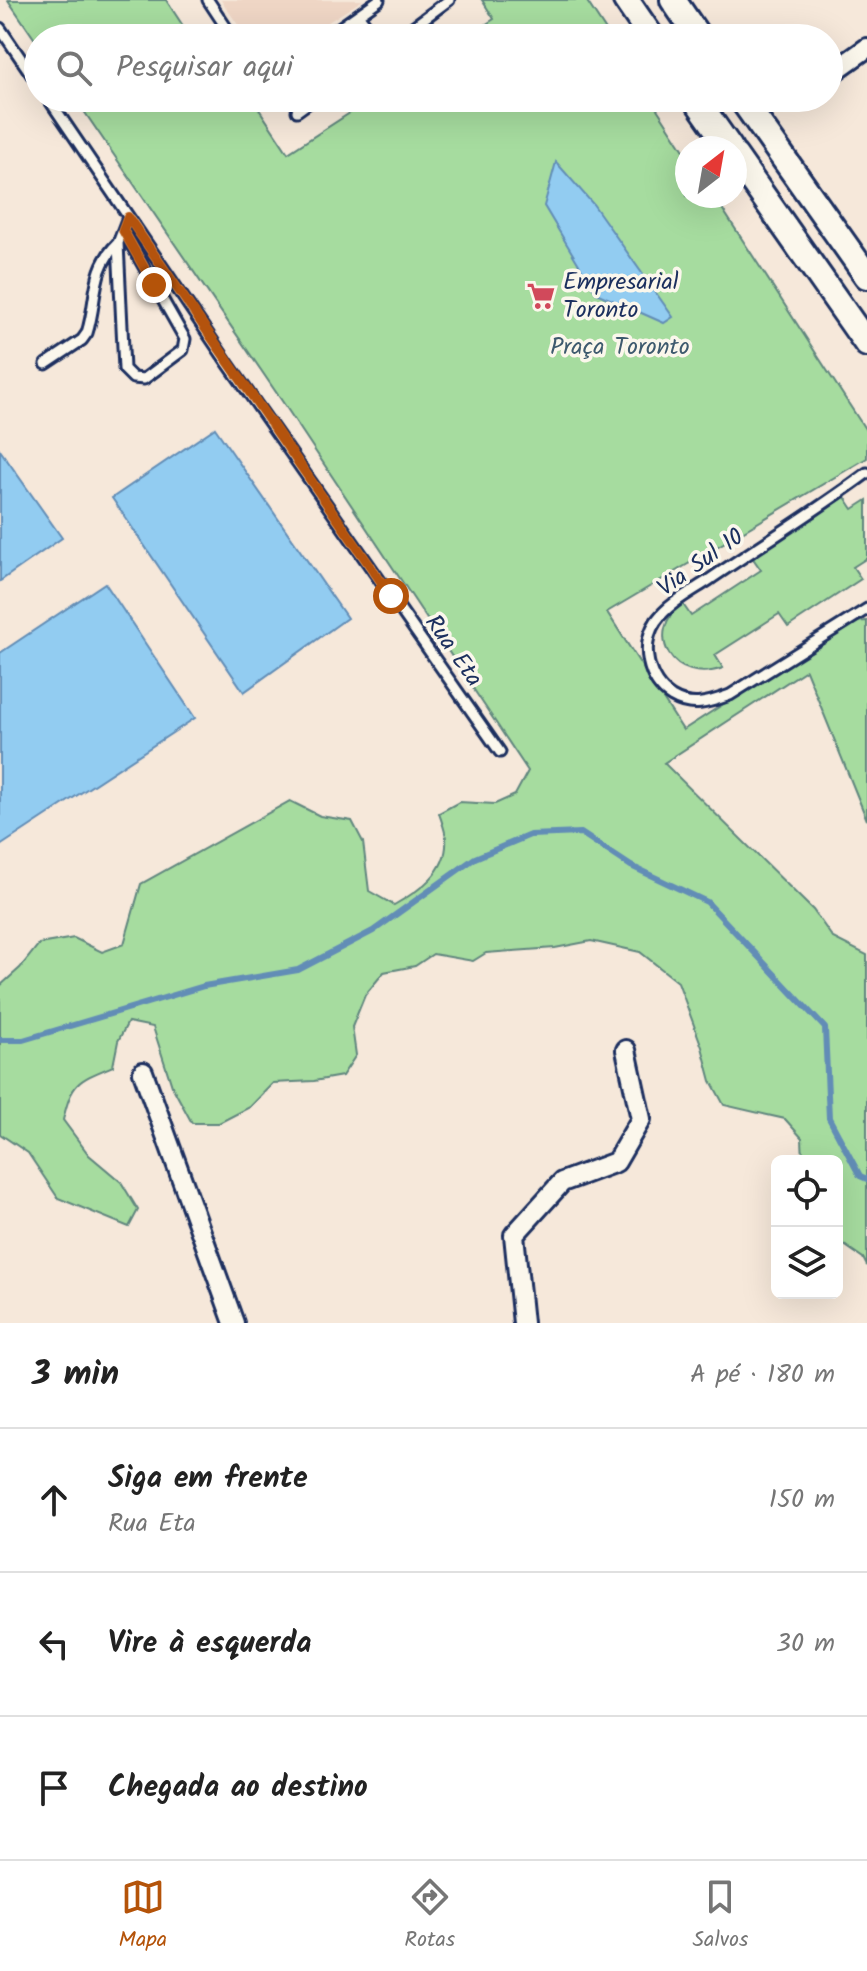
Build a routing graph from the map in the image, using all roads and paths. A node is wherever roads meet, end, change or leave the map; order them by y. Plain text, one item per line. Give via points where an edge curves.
1 (208, 0) edge
2 (379, 0) edge
3 (449, 0) edge
4 (626, 0) edge
5 (674, 2) edge
6 (359, 16) junction
7 (224, 24) edge
8 (347, 24) edge
9 (365, 24) edge
10 (417, 24) edge
11 (643, 24) edge
12 (652, 24) edge
13 (689, 24) edge
14 (0, 28) edge
15 (867, 48) edge
16 (24, 63) edge
17 (843, 65) edge
18 (57, 112) edge
19 (705, 112) edge
20 (751, 112) edge
21 (722, 136) edge
22 (747, 173) edge
23 (128, 217) junction
24 (123, 230) junction
25 (118, 243) junction
26 (867, 276) edge
27 (867, 344) edge
28 (46, 364) dead end
29 (867, 473) edge
30 (867, 609) edge
31 (500, 752) dead end
32 (626, 1050) dead end
33 (143, 1072) dead end
34 (234, 1323) edge
35 (523, 1323) edge

1 - 7 lane
2 - 6 lane
3 - 10 lane
4 - 11 main road
5 - 12 main road via 664,19
5 - 13 main road
6 - 8 lane
6 - 9 lane
14 - 16 lane
15 - 17 street
18 - 23 lane, Rua Eta
19 - 21 main road
20 - 26 main road
22 - 27 main road
23 - 24 lane
23 - 31 lane, Rua Eta
24 - 25 lane
24 - 25 lane via 185,339 183,350 144,379 133,378 124,369
25 - 28 lane via 99,269 87,333
29 - 30 lane, Via Sul 10 via 666,609 649,635 649,667 672,697 691,705 712,702
32 - 35 street via 641,1119 616,1162 562,1182 514,1235
33 - 34 street

